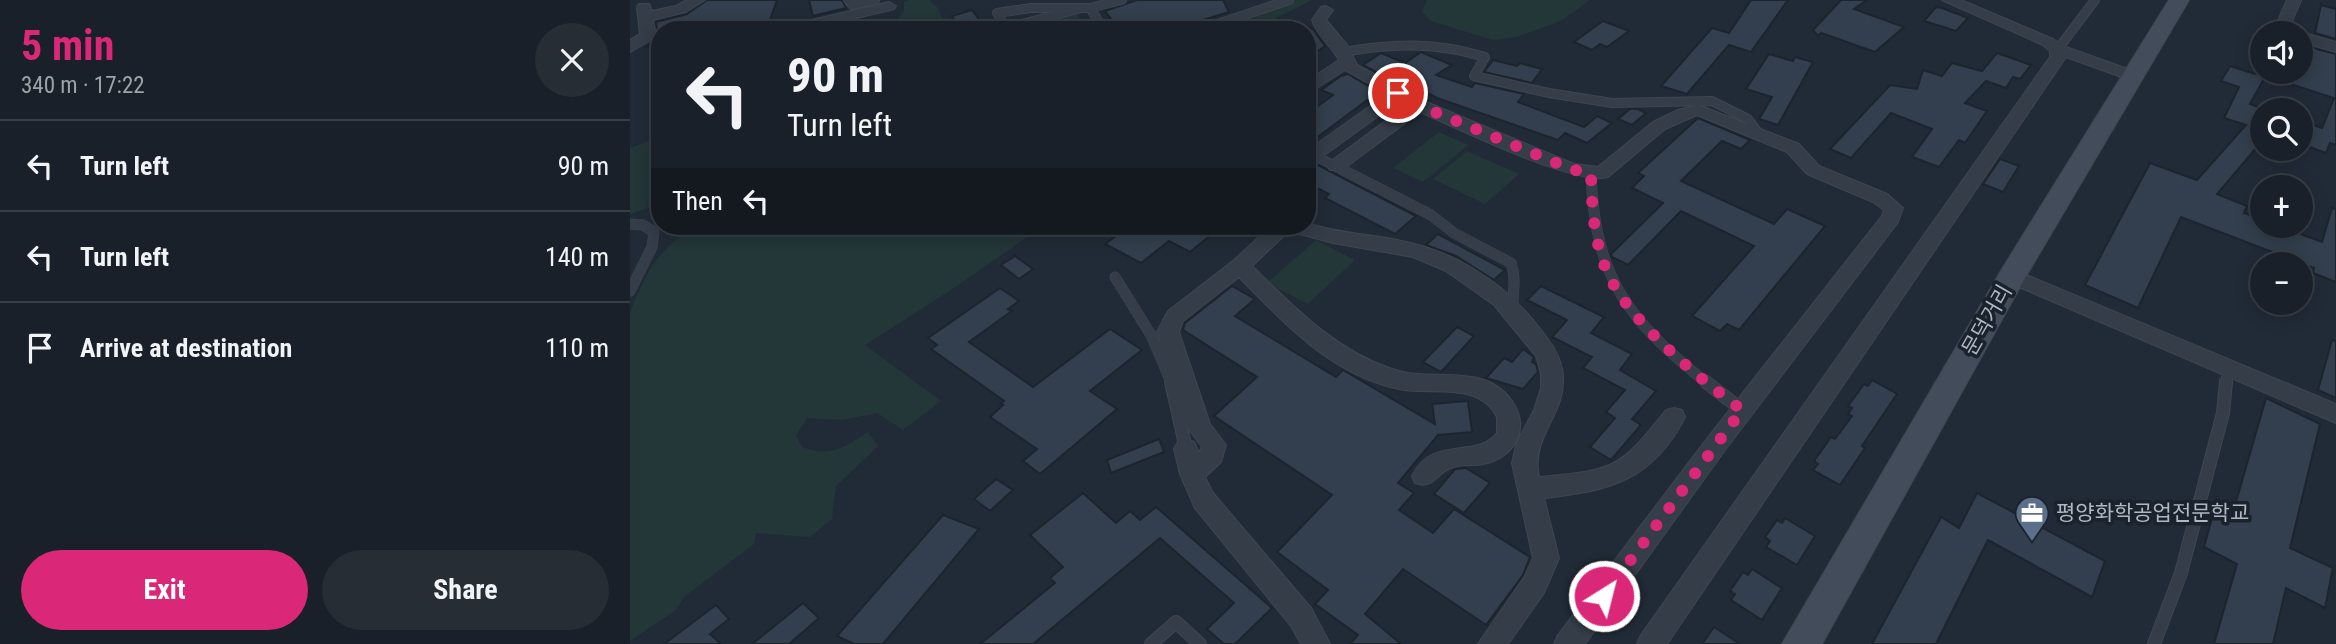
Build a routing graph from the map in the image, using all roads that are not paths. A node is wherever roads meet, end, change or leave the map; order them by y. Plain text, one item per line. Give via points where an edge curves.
1 (698, 0) edge
2 (848, 0) edge
3 (1122, 0) edge
4 (1249, 0) edge
5 (1289, 0) edge
6 (1950, 0) edge
7 (2095, 0) edge
8 (2179, 0) edge
9 (2294, 0) edge
10 (882, 3) edge
11 (1086, 8) junction
12 (1326, 10) dead end
13 (1258, 11) junction
14 (819, 21) edge
15 (1002, 21) edge
16 (1035, 21) edge
17 (1097, 21) edge
18 (1227, 21) edge
19 (2285, 21) edge
20 (2313, 40) edge
21 (651, 47) edge
22 (2336, 47) edge
23 (630, 49) edge
24 (2058, 49) junction
25 (1345, 57) junction
26 (2133, 76) junction
27 (1316, 81) edge
28 (1398, 93) junction
29 (1418, 105) junction
30 (1759, 134) junction
31 (1316, 154) edge
32 (1316, 156) edge
33 (1336, 166) junction
34 (1591, 174) junction
35 (630, 224) edge
36 (651, 230) edge
37 (1316, 232) edge
38 (654, 235) edge
39 (1273, 235) edge
40 (1240, 266) junction
41 (2012, 276) junction
42 (1115, 277) dead end
43 (630, 291) edge
44 (1513, 311) junction
45 (2228, 368) junction
46 (1742, 410) junction
47 (2336, 414) edge
48 (1674, 417) dead end
49 (1186, 449) joint
50 (1192, 474) junction
51 (1424, 476) dead end
52 (1530, 489) junction
53 (1151, 644) edge
54 (1200, 644) edge
55 (1316, 644) edge
56 (1492, 644) edge
57 (1568, 644) edge
58 (1651, 644) edge
59 (1801, 644) edge
60 (2154, 644) edge

1 - 23 street via 681,9 645,12 648,36
2 - 10 lane via 852,5
3 - 11 lane
4 - 13 lane
5 - 13 lane
6 - 24 street
7 - 24 lane
8 - 26 main road, 문덕거리
9 - 19 street
10 - 14 street
11 - 15 lane via 997,13
11 - 16 lane
11 - 17 lane
12 - 25 street via 1319,20
13 - 18 lane
20 - 22 street
21 - 23 street
24 - 26 street
24 - 58 street via 2050,71
25 - 27 street
25 - 28 street via 1351,68
25 - 30 lane via 1380,45 1453,47 1485,57 1474,76 1612,103 1712,101 1748,119
26 - 41 main road, 문덕거리
28 - 29 street
28 - 31 street
29 - 33 street
29 - 34 street
30 - 34 street via 1698,110 1682,112 1668,118 1602,173
30 - 46 street via 1793,148 1813,170 1894,208 1891,218
32 - 33 lane
33 - 44 lane via 1511,263 1516,277
34 - 46 lane via 1592,217 1614,287 1658,338
35 - 36 lane
37 - 44 street via 1421,253 1459,270
38 - 43 lane
39 - 40 street
40 - 50 street via 1175,316 1168,332 1200,428 1214,445 1213,455
40 - 51 street via 1314,339 1390,378 1458,383 1485,391 1505,408 1510,425 1496,448 1480,457 1443,459
41 - 45 street
41 - 59 main road, 문덕거리
42 - 49 lane via 1151,335 1174,388
44 - 52 street via 1544,350 1552,375 1547,412 1524,449
45 - 47 street
45 - 60 lane via 2223,414 2188,546
46 - 57 street
48 - 52 street via 1625,471
49 - 50 street
50 - 55 street via 1204,500 1301,617
52 - 56 street via 1545,566
53 - 54 lane via 1176,622

